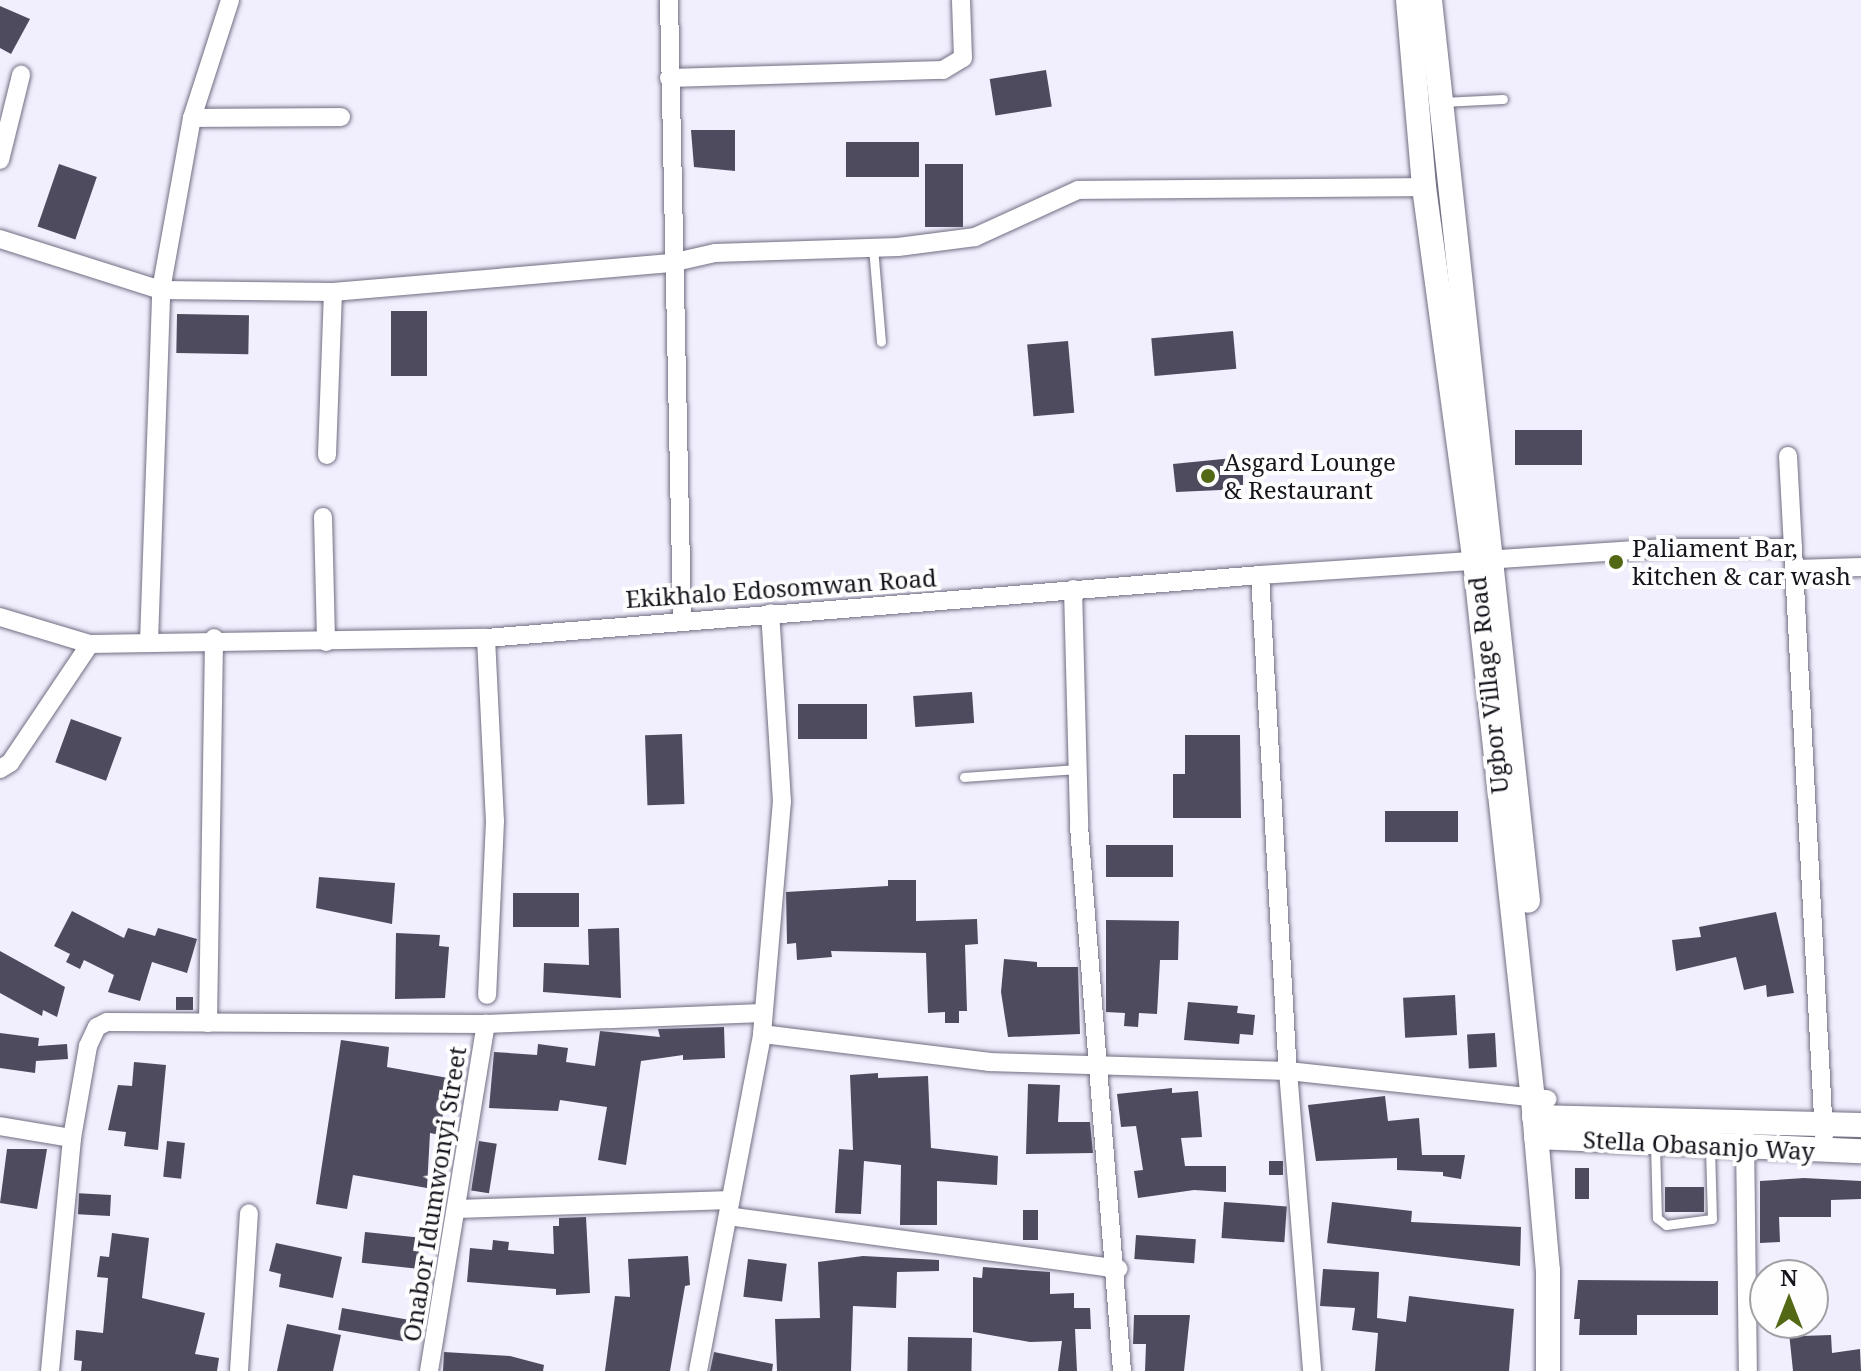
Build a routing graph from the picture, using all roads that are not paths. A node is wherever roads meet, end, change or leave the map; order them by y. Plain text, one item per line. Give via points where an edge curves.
1 (230, 0) edge
2 (669, 0) edge
3 (961, 0) edge
4 (1408, 0) edge
5 (1430, 0) edge
6 (21, 75) dead end
7 (669, 78) junction
8 (1503, 99) dead end
9 (1444, 102) junction
10 (1419, 104) junction
11 (341, 117) dead end
12 (192, 118) junction
13 (0, 160) edge
14 (1424, 187) junction
15 (0, 239) edge
16 (873, 247) junction
17 (671, 263) junction
18 (161, 290) junction
19 (333, 292) junction
20 (881, 342) dead end
21 (327, 455) dead end
22 (1788, 456) dead end
23 (323, 517) dead end
24 (1793, 548) junction
25 (1485, 562) junction
26 (1861, 567) edge
27 (1795, 569) junction
28 (1260, 575) junction
29 (1073, 589) junction
30 (770, 613) junction
31 (0, 617) edge
32 (682, 618) junction
33 (214, 638) junction
34 (486, 638) junction
35 (149, 642) junction
36 (326, 642) junction
37 (90, 644) junction
38 (0, 769) edge
39 (1077, 769) junction
40 (964, 777) dead end
41 (487, 995) dead end
42 (762, 1013) junction
43 (208, 1023) junction
44 (486, 1024) junction
45 (762, 1034) junction
46 (1100, 1065) junction
47 (1288, 1071) junction
48 (1542, 1118) junction
49 (1745, 1122) junction
50 (1823, 1124) junction
51 (1861, 1125) edge
52 (0, 1126) edge
53 (72, 1138) junction
54 (1655, 1144) junction
55 (1710, 1147) junction
56 (1745, 1147) junction
57 (1825, 1151) junction
58 (1861, 1151) edge
59 (729, 1208) junction
60 (458, 1209) junction
61 (249, 1213) dead end
62 (1118, 1269) junction
63 (50, 1371) edge
64 (239, 1371) edge
65 (429, 1371) edge
66 (698, 1371) edge
67 (1122, 1371) edge
68 (1312, 1371) edge
69 (1548, 1371) edge
70 (1748, 1371) edge

1 - 12 street
2 - 7 street
3 - 7 street via 963,58 943,70
4 - 10 street, Ugbor Village Road
5 - 9 street, Ugbor Village Road
6 - 13 street
7 - 17 street
8 - 9 lane
9 - 10 lane
9 - 25 street, Ugbor Village Road
10 - 14 street, Ugbor Village Road
11 - 12 street
12 - 18 street
14 - 16 street via 1078,190 975,237
14 - 25 street, Ugbor Village Road
15 - 18 street
16 - 17 street via 715,253
16 - 20 lane
17 - 19 street
17 - 32 street
18 - 19 street
18 - 35 street
19 - 21 street
22 - 24 street
23 - 36 street
24 - 25 street, Ekikhalo Edosomwan Road via 1665,548
24 - 27 street
25 - 28 street, Ekikhalo Edosomwan Road
25 - 48 street, Ugbor Village Road
26 - 27 street
27 - 50 street
28 - 29 street, Ekikhalo Edosomwan Road
28 - 47 street
29 - 30 street, Ekikhalo Edosomwan Road
29 - 39 street
30 - 32 street, Ekikhalo Edosomwan Road
30 - 42 street via 782,802
31 - 37 street, Ekikhalo Edosomwan Road
32 - 34 street, Ekikhalo Edosomwan Road
33 - 35 street, Ekikhalo Edosomwan Road
33 - 36 street, Ekikhalo Edosomwan Road
33 - 43 street
34 - 36 street, Ekikhalo Edosomwan Road
34 - 41 street via 495,821
35 - 37 street, Ekikhalo Edosomwan Road
37 - 38 street via 10,763
39 - 40 lane
39 - 46 street
42 - 44 street
42 - 45 street
43 - 44 street
43 - 53 street via 107,1022 97,1027 88,1046
44 - 60 street, Onabor Idumwonyi Street
45 - 46 street via 989,1062
45 - 59 street
46 - 47 street
46 - 62 street
47 - 48 street
47 - 68 street
48 - 49 street
48 - 54 street, Stella Obasanjo Way
48 - 69 street, Ugbor Village Road
49 - 50 street
49 - 56 street
50 - 51 street
50 - 57 street
52 - 53 street
53 - 63 street
54 - 55 street, Stella Obasanjo Way
54 - 55 lane via 1657,1218 1666,1225 1712,1219
55 - 56 street, Stella Obasanjo Way
56 - 57 street, Stella Obasanjo Way
56 - 70 street
57 - 58 street, Stella Obasanjo Way
59 - 60 street
59 - 62 street
59 - 66 street
60 - 65 street, Onabor Idumwonyi Street
61 - 64 street
62 - 67 street

